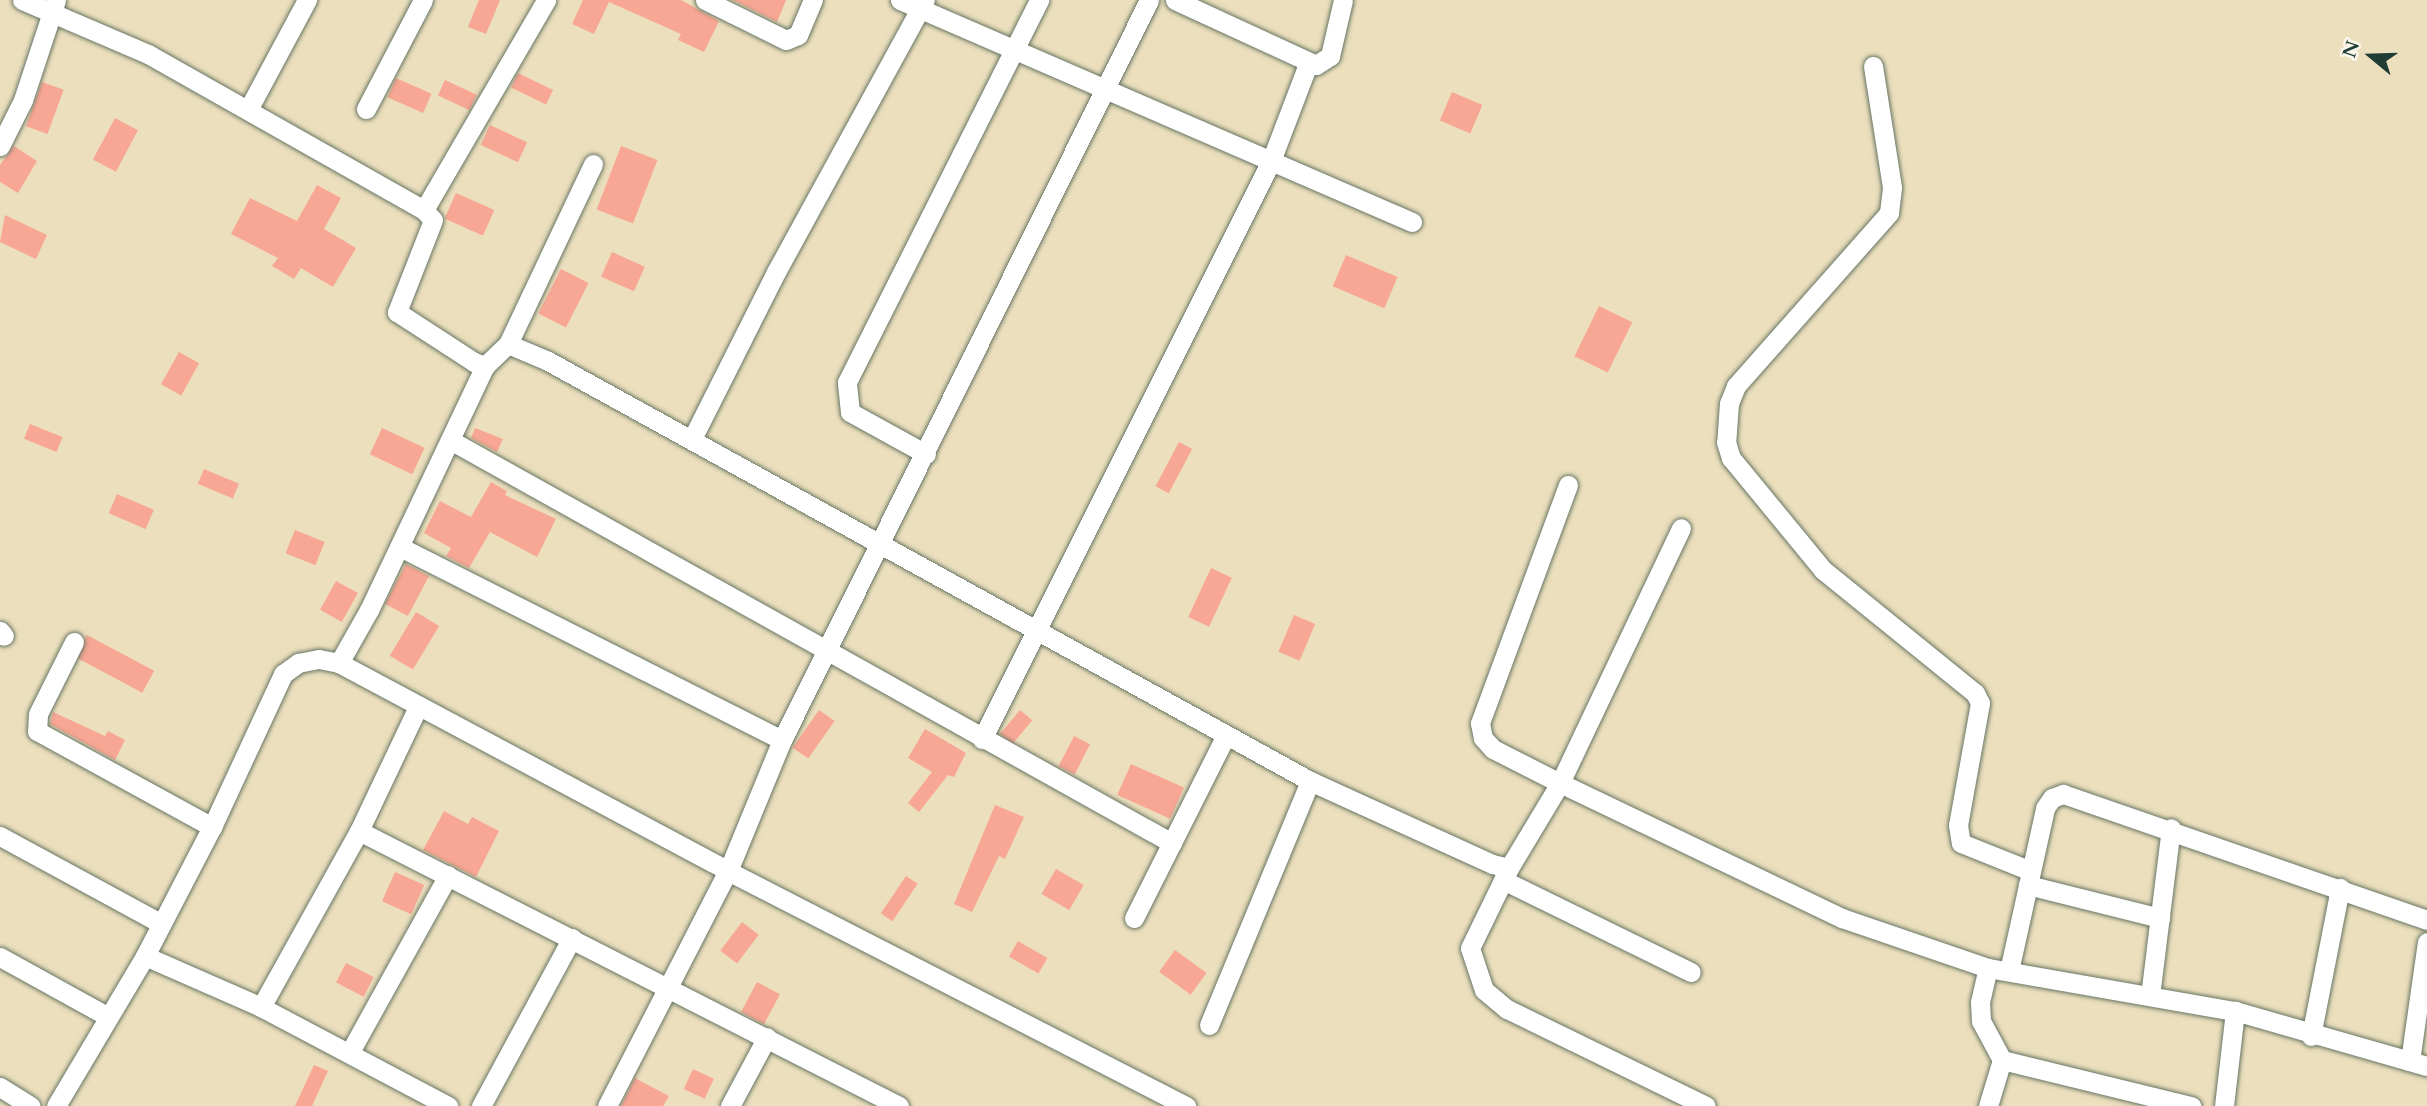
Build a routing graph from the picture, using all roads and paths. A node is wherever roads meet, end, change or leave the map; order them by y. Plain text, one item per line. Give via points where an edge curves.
1 (22, 0) edge
2 (307, 0) edge
3 (423, 0) edge
4 (705, 0) edge
5 (813, 0) edge
6 (900, 0) edge
7 (1039, 0) edge
8 (1149, 0) edge
9 (1175, 0) edge
10 (1343, 0) edge
11 (542, 1) edge
12 (922, 4) edge
13 (54, 6) edge
14 (1015, 48) junction
15 (1308, 64) junction
16 (1872, 66) dead end
17 (1107, 91) junction
18 (249, 108) junction
19 (366, 109) dead end
20 (5, 125) edge
21 (0, 146) edge
22 (1271, 161) junction
23 (593, 164) dead end
24 (424, 210) junction
25 (1412, 222) dead end
26 (509, 344) junction
27 (485, 366) junction
28 (692, 439) junction
29 (450, 440) junction
30 (926, 454) junction
31 (1568, 485) dead end
32 (1681, 528) dead end
33 (882, 544) junction
34 (400, 547) junction
35 (1040, 631) junction
36 (74, 642) dead end
37 (826, 652) junction
38 (339, 663) junction
39 (418, 707) junction
40 (1226, 734) junction
41 (982, 739) junction
42 (782, 740) junction
43 (1310, 781) junction
44 (1560, 783) junction
45 (212, 827) junction
46 (2171, 828) junction
47 (359, 831) junction
48 (0, 836) edge
49 (1172, 843) junction
50 (728, 871) junction
51 (1506, 874) junction
52 (448, 875) junction
53 (2030, 878) junction
54 (2340, 888) junction
55 (1134, 918) dead end
56 (2160, 918) junction
57 (2427, 920) edge
58 (162, 924) junction
59 (572, 938) junction
60 (2427, 942) edge
61 (145, 956) junction
62 (0, 957) edge
63 (1988, 968) junction
64 (2009, 971) junction
65 (1690, 972) dead end
66 (671, 987) junction
67 (2424, 988) edge
68 (2150, 996) junction
69 (261, 1007) junction
70 (2235, 1011) junction
71 (107, 1016) junction
72 (1209, 1025) dead end
73 (2311, 1036) junction
74 (766, 1037) junction
75 (350, 1052) junction
76 (2003, 1060) junction
77 (2419, 1064) edge
78 (0, 1087) edge
79 (1175, 1103) edge
80 (31, 1106) edge
81 (56, 1106) edge
82 (448, 1106) edge
83 (481, 1106) edge
84 (607, 1106) edge
85 (730, 1106) edge
86 (899, 1106) edge
87 (1706, 1106) edge
88 (1988, 1106) edge
89 (2190, 1106) edge
90 (2224, 1106) edge

1 - 13 street
2 - 18 street
3 - 19 street
4 - 5 street via 786,40 798,35
6 - 12 street
7 - 14 street
8 - 17 street
9 - 15 street
10 - 15 street via 1330,55 1324,62
11 - 24 street
12 - 14 street
12 - 28 street via 776,272
13 - 18 street
13 - 20 street
14 - 17 street
14 - 30 street via 847,382 850,412
15 - 22 street
16 - 53 street via 1892,188 1889,213 1736,386 1729,403 1726,442 1731,458 1823,570 1975,692 1980,703 1958,825 1961,843
17 - 22 street
17 - 30 street
18 - 24 street
20 - 21 street
22 - 25 street
22 - 35 street
23 - 26 street
24 - 27 street via 433,220 397,312
26 - 27 street
26 - 28 street
27 - 29 street
28 - 33 street
29 - 34 street
29 - 37 street
30 - 33 street
31 - 44 street via 1480,723 1483,738 1493,749
32 - 44 street
33 - 35 street
33 - 37 street
34 - 38 street
34 - 42 street
35 - 40 street
35 - 41 street
36 - 45 street via 38,714 37,731
37 - 41 street
37 - 42 street
38 - 39 street
38 - 45 street via 319,659 298,663 283,674
39 - 47 street
39 - 50 street
40 - 43 street
40 - 49 street
41 - 49 street
42 - 50 street
43 - 51 street
43 - 72 street
44 - 51 street
44 - 63 street via 1842,918
45 - 58 street
46 - 53 street via 2063,794 2052,797 2045,808
46 - 54 street
46 - 56 street
47 - 52 street
47 - 69 street
48 - 58 street
49 - 55 street
50 - 66 street
50 - 79 street
51 - 65 street
51 - 87 street via 1470,948 1484,990 1507,1009
52 - 59 street
52 - 75 street
53 - 56 street
53 - 64 street
54 - 57 street
54 - 73 street
56 - 68 street
58 - 61 street
59 - 66 street
59 - 83 street
60 - 67 street
61 - 69 street
61 - 71 street
62 - 71 street
63 - 64 street
63 - 76 street via 1981,1021
64 - 68 street
66 - 74 street
66 - 84 street
67 - 77 street
68 - 70 street
69 - 75 street
70 - 73 street
70 - 90 street
71 - 81 street
73 - 77 street
74 - 85 street
74 - 86 street
75 - 82 street
76 - 88 street
76 - 89 street
78 - 80 street

